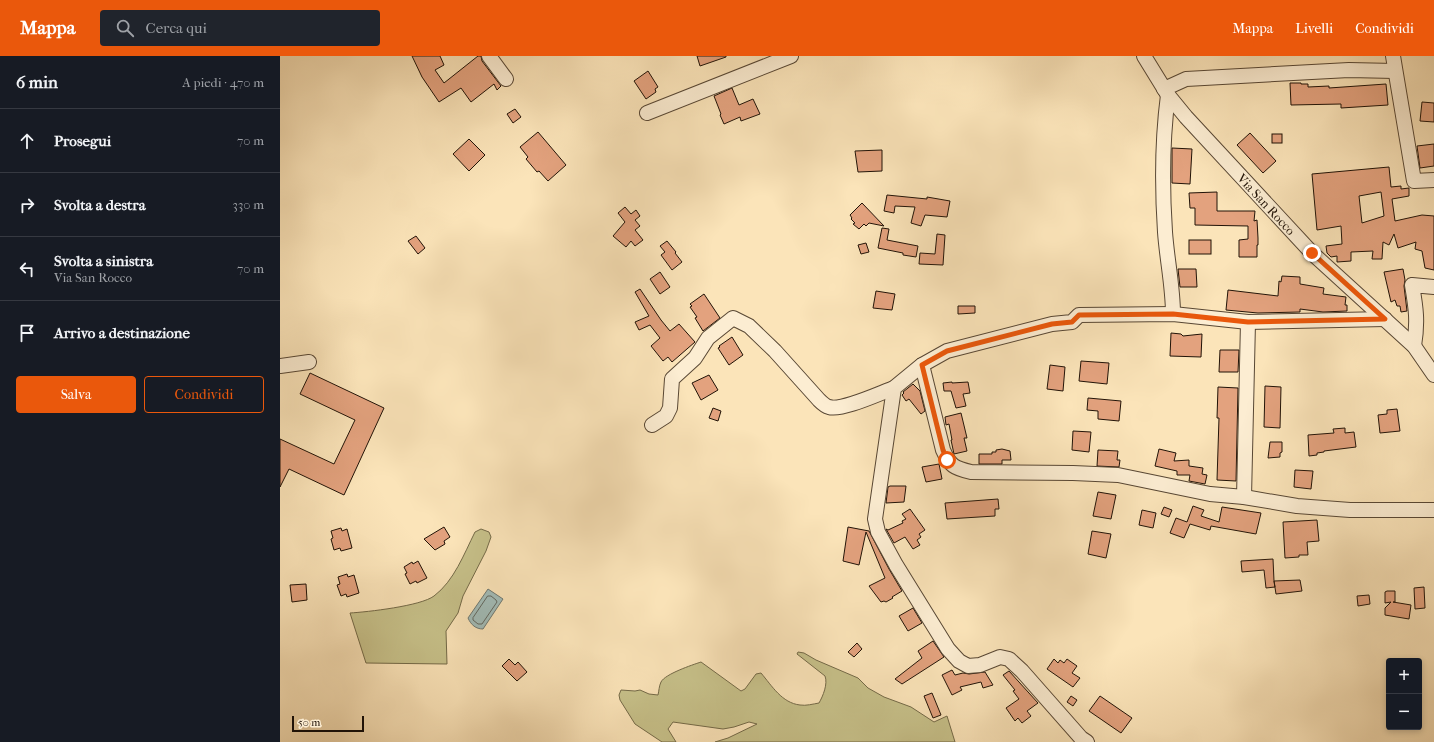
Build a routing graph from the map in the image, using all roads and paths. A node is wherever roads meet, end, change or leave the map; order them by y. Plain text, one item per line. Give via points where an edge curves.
1 (489, 56) edge
2 (791, 56) edge
3 (1144, 56) edge
4 (1393, 56) edge
5 (1395, 71) junction
6 (506, 79) dead end
7 (1166, 92) junction
8 (647, 113) dead end
9 (1434, 180) edge
10 (1434, 287) edge
11 (1173, 314) junction
12 (1385, 319) junction
13 (1248, 322) junction
14 (1414, 346) junction
15 (309, 362) dead end
16 (922, 365) junction
17 (280, 366) edge
18 (1434, 376) edge
19 (894, 388) junction
20 (652, 426) dead end
21 (1244, 497) junction
22 (1434, 510) edge
23 (1087, 742) edge

1 - 6 street
2 - 8 street
3 - 7 street, Via San Rocco
4 - 5 street
5 - 7 street via 1348,70 1186,79
5 - 9 street via 1414,181
7 - 11 street via 1163,188
7 - 12 street, Via San Rocco via 1186,118 1312,253
10 - 14 street via 1412,285 1417,327
11 - 13 street
11 - 16 street via 1079,315 1072,322 1052,324 947,351
12 - 13 street
12 - 14 street, Via San Rocco
13 - 21 street
14 - 18 street, Via San Rocco
15 - 17 street
16 - 19 street
16 - 21 street via 943,450 947,460 957,469 971,472 1118,475 1210,494
19 - 20 street via 842,407 823,405 775,351 749,326 733,318 708,338 695,358 672,378 670,408
19 - 23 street via 875,519 885,545 948,648 959,661 968,666 980,665 1000,657 1009,659
21 - 22 street via 1322,508

